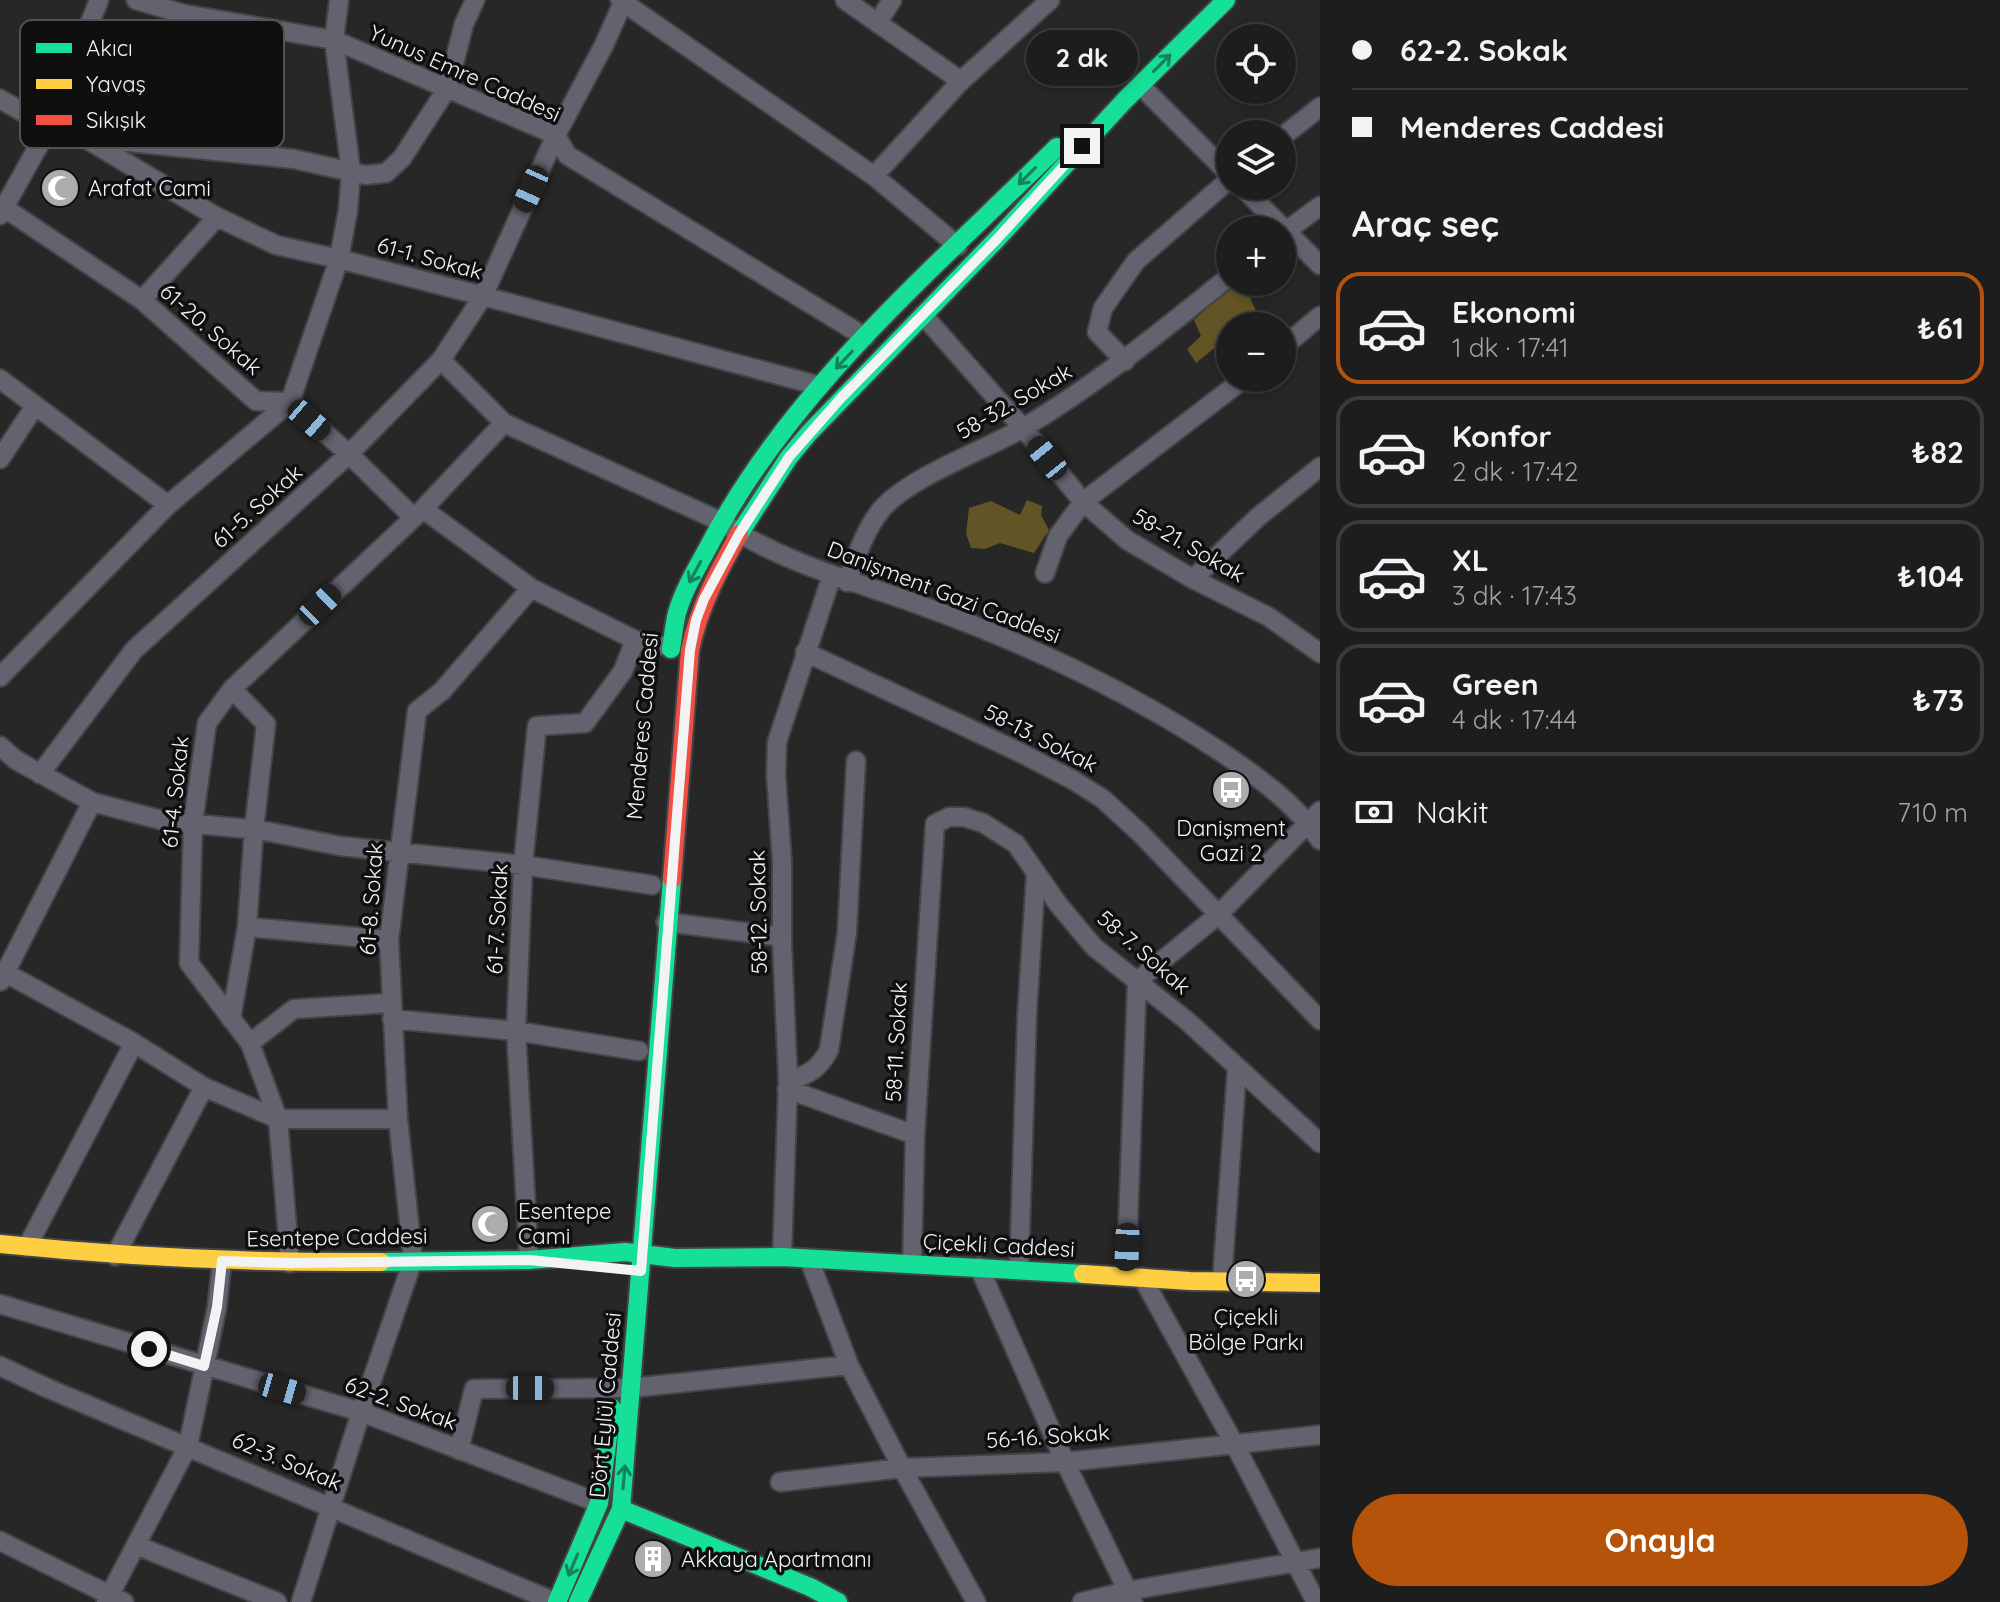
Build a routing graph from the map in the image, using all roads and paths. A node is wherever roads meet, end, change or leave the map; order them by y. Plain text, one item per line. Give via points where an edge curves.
1 (99, 0) edge
2 (136, 0) edge
3 (339, 0) edge
4 (475, 0) edge
5 (845, 0) edge
6 (892, 0) edge
7 (1050, 0) edge
8 (1226, 0) edge
9 (622, 1) edge
10 (185, 7) edge
11 (91, 20) edge
12 (244, 20) edge
13 (878, 22) junction
14 (284, 29) edge
15 (1164, 35) dead end
16 (334, 40) junction
17 (961, 81) junction
18 (1140, 85) junction
19 (448, 87) junction
20 (0, 99) edge
21 (1320, 107) edge
22 (20, 110) edge
23 (1296, 126) edge
24 (556, 135) junction
25 (37, 148) edge
26 (101, 148) edge
27 (188, 148) edge
28 (1216, 163) edge
29 (351, 172) junction
30 (874, 176) junction
31 (1216, 190) edge
32 (1254, 200) edge
33 (1320, 206) edge
34 (2, 209) edge
35 (1269, 216) edge
36 (217, 217) junction
37 (1296, 223) edge
38 (1296, 243) edge
39 (958, 246) junction
40 (339, 259) junction
41 (1320, 265) edge
42 (1216, 287) edge
43 (483, 296) junction
44 (142, 300) junction
45 (923, 315) junction
46 (1320, 316) edge
47 (1296, 336) edge
48 (865, 337) junction
49 (441, 360) junction
50 (1125, 361) junction
51 (0, 379) edge
52 (820, 386) junction
53 (1227, 392) edge
54 (290, 402) junction
55 (35, 406) junction
56 (504, 423) junction
57 (1022, 428) junction
58 (349, 454) junction
59 (0, 459) edge
60 (1320, 467) edge
61 (1083, 502) junction
62 (168, 505) junction
63 (418, 513) junction
64 (722, 522) junction
65 (739, 534) junction
66 (1045, 573) dead end
67 (840, 579) junction
68 (1193, 579) junction
69 (531, 588) junction
70 (635, 640) junction
71 (1316, 643) edge
72 (805, 652) junction
73 (671, 654) joint
74 (0, 677) edge
75 (232, 689) junction
76 (668, 691) dead end
77 (0, 746) edge
78 (856, 761) dead end
79 (40, 774) junction
80 (661, 780) dead end
81 (92, 802) junction
82 (1314, 816) edge
83 (193, 823) junction
84 (935, 824) joint
85 (254, 829) junction
86 (1320, 840) edge
87 (398, 854) junction
88 (523, 865) junction
89 (1036, 873) junction
90 (653, 904) junction
91 (1218, 915) junction
92 (247, 927) junction
93 (782, 937) junction
94 (389, 940) junction
95 (2, 975) edge
96 (1137, 981) junction
97 (391, 1011) junction
98 (231, 1019) junction
99 (1320, 1020) edge
100 (516, 1031) junction
101 (134, 1043) junction
102 (250, 1043) junction
103 (640, 1043) joint
104 (1237, 1068) junction
105 (787, 1085) junction
106 (204, 1087) junction
107 (278, 1119) junction
108 (398, 1119) junction
109 (915, 1135) junction
110 (1320, 1143) edge
111 (0, 1244) edge
112 (27, 1247) junction
113 (115, 1256) junction
114 (782, 1257) junction
115 (675, 1258) joint
116 (809, 1259) junction
117 (413, 1260) junction
118 (529, 1260) junction
119 (222, 1261) junction
120 (633, 1261) junction
121 (290, 1263) junction
122 (912, 1263) junction
123 (979, 1267) junction
124 (1019, 1269) junction
125 (1134, 1277) junction
126 (1222, 1281) junction
127 (1320, 1283) edge
128 (0, 1304) edge
129 (849, 1365) junction
130 (0, 1366) edge
131 (204, 1366) junction
132 (623, 1388) junction
133 (361, 1412) junction
134 (1320, 1435) edge
135 (1234, 1444) junction
136 (188, 1446) junction
137 (459, 1450) junction
138 (1065, 1462) junction
139 (902, 1468) junction
140 (780, 1482) dead end
141 (599, 1503) junction
142 (331, 1506) junction
143 (621, 1509) junction
144 (0, 1541) edge
145 (138, 1546) junction
146 (1320, 1558) edge
147 (1293, 1562) junction
148 (1130, 1597) edge
149 (113, 1599) edge
150 (832, 1601) edge
151 (277, 1602) edge
152 (301, 1602) edge
153 (556, 1602) edge
154 (578, 1602) edge
155 (976, 1602) edge
156 (1082, 1602) edge
157 (1316, 1602) edge

1 - 11 street
2 - 10 street, Yunus Emre Caddesi
3 - 16 street
4 - 19 street
5 - 13 street
6 - 13 street
7 - 17 street
18 -> 8 main road, Menderes Caddesi
9 - 24 street, 61-5. Sokak
9 - 30 street
10 - 12 street, Yunus Emre Caddesi
13 - 17 street
14 - 16 street, Yunus Emre Caddesi
15 -> 39 main road, Menderes Caddesi
16 - 19 street, Yunus Emre Caddesi
16 - 29 street
17 - 30 street
18 - 28 street
18 - 45 main road, Menderes Caddesi
19 - 24 street, Yunus Emre Caddesi
19 - 29 street via 402,158 386,173
20 - 22 street, 61-1. Sokak
21 - 23 street
24 - 43 street, 61-5. Sokak
24 - 48 street, Yunus Emre Caddesi via 567,155
25 - 34 street
26 - 36 street, 61-1. Sokak
27 - 29 street via 294,159
29 - 40 street
30 - 39 street
31 - 50 street via 1136,261 1103,308 1097,332
32 - 35 street
33 - 37 street
34 - 44 street, 61-20. Sokak
36 - 40 street, 61-1. Sokak via 276,245
36 - 44 street
38 - 41 street
39 - 48 main road, Menderes Caddesi
40 - 43 street, 61-1. Sokak
40 - 54 street
42 - 50 street, 58-32. Sokak
43 - 49 street, 61-5. Sokak
43 - 52 street, 61-1. Sokak
44 - 54 street, 61-20. Sokak via 256,401
45 - 57 street, 58-21. Sokak
45 - 65 main road, Menderes Caddesi via 789,457
46 - 47 street
48 -> 52 main road, Menderes Caddesi
49 - 56 street
49 - 58 street, 61-5. Sokak
50 - 57 street, 58-32. Sokak
51 - 55 street
52 - 64 main road, Menderes Caddesi via 769,447
53 - 61 street
54 - 58 street
54 - 62 street
55 - 59 street
55 - 62 street
56 - 63 street, 61-4. Sokak
56 - 64 street, Danişment Gazi Caddesi
57 - 61 street, 58-21. Sokak
57 - 67 street, 58-32. Sokak via 905,490 882,509
58 - 63 street
58 - 79 street, 61-5. Sokak via 134,650
60 - 68 street
61 - 66 street via 1058,536
61 - 68 street, 58-21. Sokak via 1127,540
62 - 74 street
63 - 69 street
63 - 75 street, 61-4. Sokak
64 - 65 street, Danişment Gazi Caddesi
64 -> 73 main road, Menderes Caddesi via 677,613
65 - 67 street, Danişment Gazi Caddesi
65 - 90 main road, Menderes Caddesi via 696,620
67 - 72 street, 58-12. Sokak
67 - 82 street, Danişment Gazi Caddesi via 948,615 1128,696
68 - 71 street, 58-21. Sokak
69 - 70 street
69 - 87 street, 61-8. Sokak via 442,691 417,711
70 - 73 street
70 - 88 street, 61-7. Sokak via 623,671 585,723 537,726
72 - 91 street, 58-13. Sokak via 1093,792
72 - 93 street, 58-12. Sokak via 777,742
75 - 83 street, 61-4. Sokak via 207,723
75 - 85 street via 266,724
76 - 80 main road, Menderes Caddesi
77 - 79 street
78 - 105 street via 847,932 829,1050 821,1065
79 - 81 street
81 - 83 street
81 - 95 street
82 - 86 street, Danişment Gazi Caddesi
82 - 91 street
83 - 85 street
83 - 98 street, 61-4. Sokak via 189,963
84 - 89 street, 58-7. Sokak via 949,817 983,823 1016,844
84 - 109 street, 58-11. Sokak
85 - 87 street
85 - 92 street
87 - 88 street
87 - 94 street, 61-8. Sokak
88 - 90 street
88 - 100 street, 61-7. Sokak
89 - 96 street, 58-7. Sokak via 1094,947
89 - 124 street
90 - 93 street
90 - 120 main road, Menderes Caddesi
91 - 96 street
91 - 99 street, 58-13. Sokak
92 - 94 street
92 - 98 street
93 - 105 street, 58-12. Sokak
94 - 97 street, 61-8. Sokak
95 - 101 street
96 - 104 street, 58-7. Sokak
96 - 125 street
97 - 100 street
97 - 102 street via 294,1009
97 - 108 street, 61-8. Sokak
98 - 102 street, 61-4. Sokak
100 - 103 street
100 - 118 street, 61-7. Sokak
101 - 106 street
101 - 112 street
102 - 107 street, 61-4. Sokak
103 - 120 main road
104 - 110 street, 58-7. Sokak
104 - 126 street
105 - 109 street
105 - 114 street, 58-12. Sokak
106 - 107 street
106 - 113 street
107 - 108 street
107 - 121 street, 61-4. Sokak
108 - 117 street, 61-8. Sokak
109 - 122 street, 58-11. Sokak
111 - 112 main road, Esentepe Caddesi
112 - 113 main road, Esentepe Caddesi
113 - 119 main road, Esentepe Caddesi
114 - 115 main road, Çiçekli Caddesi
114 - 116 main road, Çiçekli Caddesi
115 - 120 main road, Esentepe Caddesi
116 - 122 main road, Çiçekli Caddesi
116 - 129 street
117 - 118 main road, Esentepe Caddesi
117 - 121 main road, Esentepe Caddesi
117 - 133 street
118 - 120 main road, Esentepe Caddesi
119 - 121 main road, Esentepe Caddesi
119 - 131 street
120 - 132 main road, Dört Eylül Caddesi
122 - 123 main road, Çiçekli Caddesi
123 - 124 main road, Çiçekli Caddesi
123 - 138 street
124 - 125 main road, Çiçekli Caddesi
125 - 126 main road, Çiçekli Caddesi
125 - 135 street
126 - 127 main road, Çiçekli Caddesi
128 - 131 street, 62-2. Sokak
129 - 132 street
129 - 139 street
130 - 136 street, 62-3. Sokak
131 - 133 street, 62-2. Sokak
131 - 136 street
132 - 137 street via 474,1389
132 - 141 main road, Dört Eylül Caddesi
143 -> 132 main road, Dört Eylül Caddesi
133 - 137 street, 62-2. Sokak
133 - 142 street
134 - 135 street, 56-16. Sokak
135 - 138 street, 56-16. Sokak
135 - 147 street
136 - 142 street, 62-3. Sokak
136 - 145 street
137 - 141 street, 62-2. Sokak
138 - 139 street, 56-16. Sokak
138 - 148 street
139 - 140 street, 56-16. Sokak
139 - 155 street
141 -> 153 main road, Dört Eylül Caddesi
142 - 152 street
142 - 153 street, 62-3. Sokak
143 - 150 main road
143 - 154 main road, Dört Eylül Caddesi
144 - 149 street
145 - 149 street
145 - 151 street
146 - 147 street
147 - 148 street
147 - 157 street
148 - 156 street

